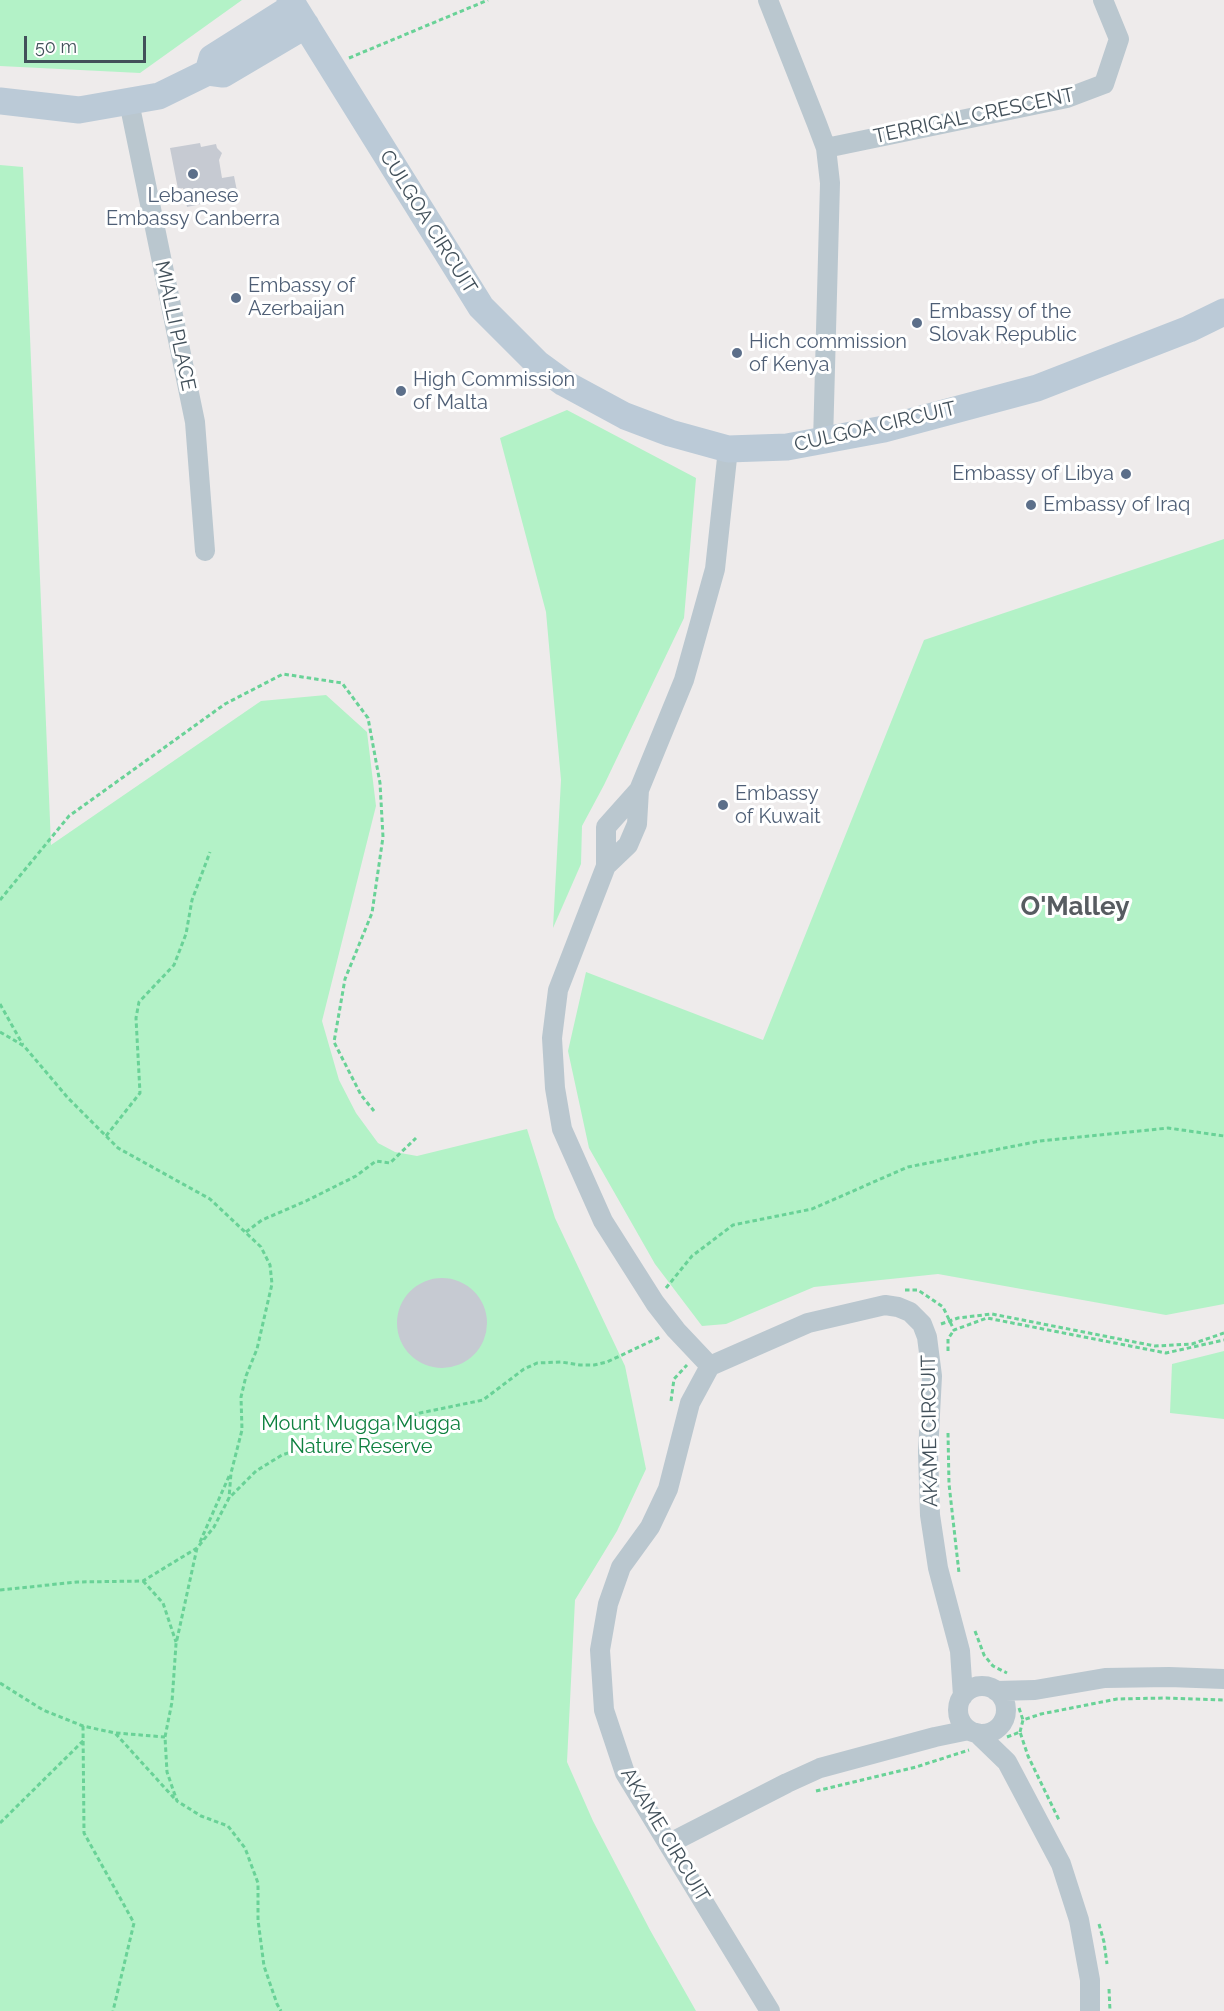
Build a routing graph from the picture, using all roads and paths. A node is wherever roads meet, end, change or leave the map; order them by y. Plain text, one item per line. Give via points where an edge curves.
1 (488, 0) edge
2 (768, 0) edge
3 (1103, 0) edge
4 (297, 10) edge
5 (346, 59) dead end
6 (0, 101) edge
7 (129, 102) junction
8 (826, 148) junction
9 (1224, 312) edge
10 (823, 442) junction
11 (728, 449) junction
12 (206, 551) dead end
13 (639, 790) junction
14 (210, 852) dead end
15 (606, 866) junction
16 (0, 900) edge
17 (0, 1005) edge
18 (0, 1032) edge
19 (24, 1046) junction
20 (374, 1111) dead end
21 (106, 1136) junction
22 (1224, 1136) edge
23 (416, 1138) dead end
24 (246, 1232) junction
25 (895, 1291) dead end
26 (655, 1303) junction
27 (950, 1321) junction
28 (656, 1328) dead end
29 (924, 1330) junction
30 (954, 1330) junction
31 (1224, 1333) edge
32 (1224, 1340) edge
33 (694, 1360) junction
34 (948, 1362) dead end
35 (670, 1402) dead end
36 (948, 1429) dead end
37 (231, 1473) junction
38 (229, 1498) junction
39 (197, 1548) junction
40 (960, 1576) dead end
41 (143, 1581) junction
42 (0, 1590) edge
43 (972, 1624) dead end
44 (176, 1644) junction
45 (960, 1651) junction
46 (1224, 1679) edge
47 (0, 1683) edge
48 (1224, 1700) edge
49 (960, 1703) junction
50 (1000, 1717) junction
51 (83, 1726) junction
52 (114, 1733) junction
53 (165, 1737) junction
54 (935, 1737) junction
55 (84, 1740) junction
56 (809, 1793) dead end
57 (177, 1801) junction
58 (0, 1823) edge
59 (1061, 1824) dead end
60 (668, 1844) junction
61 (1098, 1920) dead end
62 (1107, 1964) dead end
63 (1109, 1987) dead end
64 (113, 2011) edge
65 (281, 2011) edge
66 (770, 2011) edge
67 (1090, 2011) edge
68 (1110, 2011) edge

1 - 5 path
2 - 8 street
3 - 8 street, TERRIGAL CRESCENT via 1119,39 1104,84 1067,98
4 - 7 street via 223,74 208,72 159,96
4 - 11 street, CULGOA CIRCUIT via 480,308 538,364 564,383 625,416
6 - 7 street via 80,110
7 - 12 street, MIALLI PLACE via 195,422
8 - 10 street via 831,183
9 - 10 street, CULGOA CIRCUIT via 1037,388
10 - 11 street, CULGOA CIRCUIT
11 - 13 street via 715,569 684,680
13 - 15 street via 637,824 628,845
13 - 15 street via 606,828
14 - 21 path via 174,965 139,1002 136,1018 140,1093
15 - 26 street via 558,990 552,1038 555,1088 562,1129 586,1186 603,1221
16 - 20 path via 69,816 225,704 283,674 342,683 368,718 380,783 383,837 372,913 345,979 334,1042 361,1095
17 - 19 path
18 - 19 path
19 - 21 path
21 - 24 path via 118,1148 210,1199
22 - 26 path via 1168,1128 1063,1138 908,1167 812,1209 733,1225 692,1256
23 - 24 path via 390,1163 376,1161 356,1176 262,1220
24 - 37 path via 261,1247 270,1265 272,1284 257,1349 246,1376 242,1430
25 - 27 path via 918,1290 943,1307
26 - 33 street
27 - 29 path
27 - 30 path
27 - 31 path via 992,1314 1155,1346 1192,1344
28 - 38 path via 663,1336 607,1362 537,1363 483,1400 420,1413 340,1446 309,1446 282,1455 256,1471
29 - 33 street, AKAME CIRCUIT via 910,1312 885,1305 808,1323
29 - 45 street, AKAME CIRCUIT via 932,1376 930,1515 938,1568
30 - 32 path via 987,1318 1166,1353
30 - 34 path via 948,1339
33 - 35 path via 674,1379
33 - 60 street, AKAME CIRCUIT via 690,1403 668,1489 650,1527 621,1567 608,1604 600,1650 604,1710 625,1773
36 - 40 path via 949,1484
37 - 38 path
37 - 39 path
38 - 39 path
39 - 41 path
39 - 44 path
41 - 42 path via 77,1582
41 - 44 path via 162,1603
43 - 50 path via 984,1656 1006,1672
44 - 53 path
45 - 49 street, AKAME CIRCUIT
45 - 50 street, AKAME CIRCUIT
46 - 50 street via 1105,1678 1035,1690
47 - 51 path via 43,1710
48 - 50 path via 1118,1700
49 - 50 street via 963,1725
49 - 50 street via 975,1687
49 - 54 street
50 - 54 street
50 - 56 path via 916,1767
50 - 59 path via 1028,1756
50 - 67 street, AKAME CIRCUIT via 1007,1762 1061,1864 1079,1920 1090,1980
51 - 52 path
51 - 55 path
52 - 53 path
52 - 57 path
53 - 57 path via 167,1772
54 - 60 street via 820,1768
55 - 58 path
55 - 64 path via 84,1833 134,1923
57 - 65 path via 228,1826 245,1848 258,1883 264,1966
60 - 66 street, AKAME CIRCUIT
61 - 62 path
63 - 68 path

